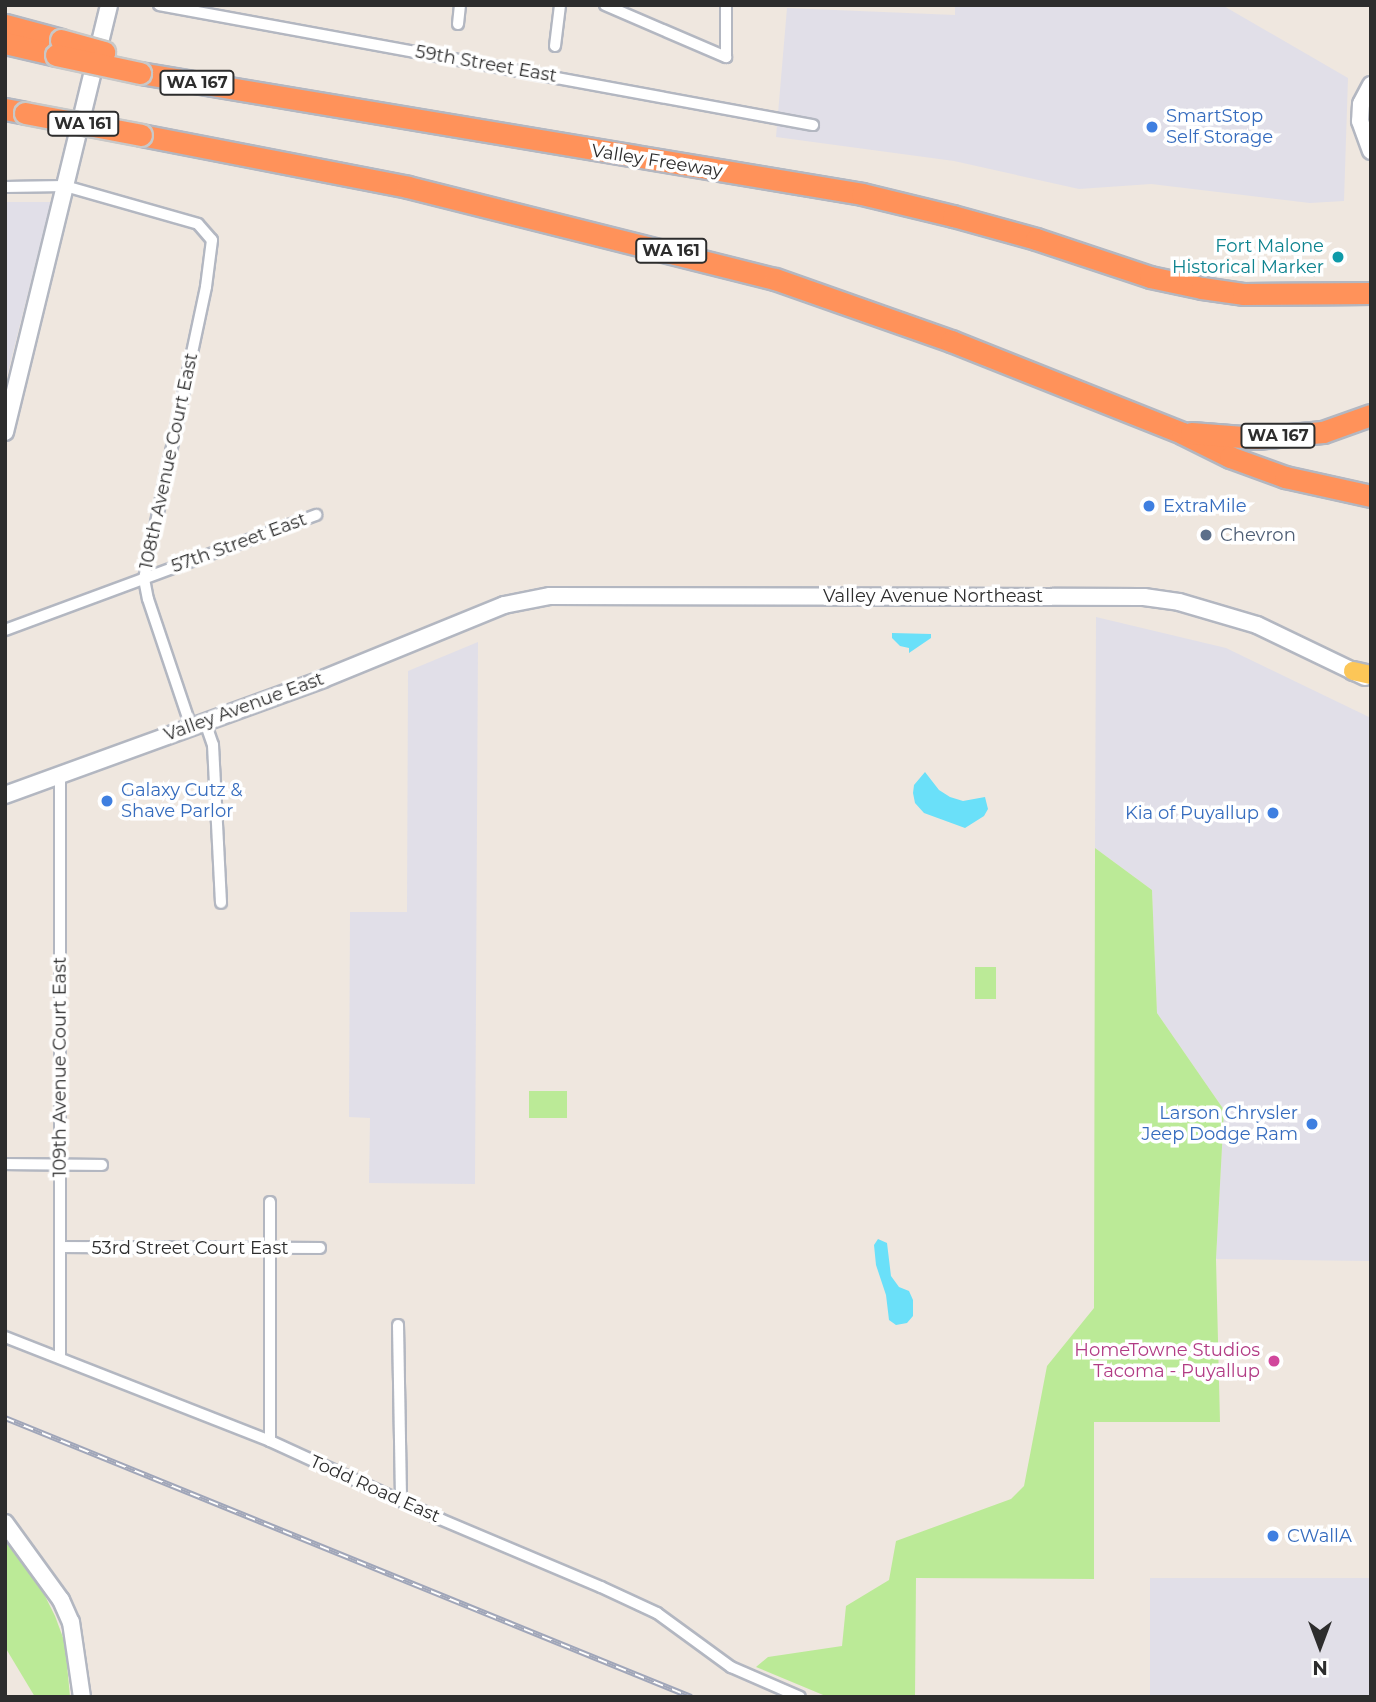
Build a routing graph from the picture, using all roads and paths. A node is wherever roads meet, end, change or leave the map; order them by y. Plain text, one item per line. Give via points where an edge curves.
1 (109, 5) edge
2 (159, 5) edge
3 (460, 5) edge
4 (561, 5) edge
5 (605, 5) edge
6 (726, 5) edge
7 (458, 24) dead end
8 (5, 25) edge
9 (5, 43) edge
10 (555, 46) dead end
11 (59, 48) junction
12 (1371, 85) edge
13 (15, 111) edge
14 (813, 125) dead end
15 (1371, 151) edge
16 (65, 186) junction
17 (5, 187) edge
18 (1371, 283) edge
19 (1304, 293) junction
20 (1371, 293) edge
21 (1371, 415) edge
22 (5, 432) edge
23 (1182, 433) junction
24 (1371, 496) edge
25 (316, 515) dead end
26 (144, 579) junction
27 (481, 614) joint
28 (5, 630) edge
29 (1353, 671) junction
30 (1371, 675) edge
31 (1371, 680) edge
32 (198, 725) junction
33 (60, 775) junction
34 (5, 795) edge
35 (221, 902) dead end
36 (5, 1164) edge
37 (59, 1164) junction
38 (102, 1165) dead end
39 (270, 1202) dead end
40 (60, 1247) junction
41 (270, 1248) junction
42 (320, 1248) dead end
43 (398, 1325) dead end
44 (5, 1337) edge
45 (60, 1359) junction
46 (270, 1441) junction
47 (401, 1501) junction
48 (5, 1523) edge
49 (82, 1697) edge
50 (800, 1697) edge

1 - 16 main road
2 - 14 street, 59th Street East
3 - 7 street
4 - 10 street
5 - 6 street via 726,57
8 - 11 highway
9 - 11 highway, Valley Freeway / WA 167
11 - 19 highway, Valley Freeway / WA 167, bridge via 255,93 862,194 1036,239 1150,277 1243,294
12 - 15 main road via 1360,121
13 - 23 highway, WA 161, bridge via 408,187 775,279 904,323
16 - 17 street
16 - 22 main road
16 - 26 street, 108th Avenue Court East via 198,224 212,240 210,268
18 - 19 highway
19 - 20 highway
21 - 23 highway, WA 167 via 1323,432 1269,437
23 - 24 highway, WA 161 via 1285,477
25 - 26 street, 57th Street East
26 - 28 street, 57th Street East
26 - 32 street, 108th Avenue Court East
27 - 29 main road, Valley Avenue Northeast via 526,598 550,596 1144,597 1257,625
27 - 32 main road, Valley Avenue East
29 - 30 main road
29 - 31 main road, Valley Avenue Northeast
32 - 33 main road, Valley Avenue East
32 - 35 street, 108th Avenue Court East via 213,745
33 - 34 main road, Valley Avenue East
33 - 37 street, 109th Avenue Court East
36 - 37 street
37 - 38 street
37 - 40 street, 109th Avenue Court East
39 - 41 street
40 - 41 street, 53rd Street Court East
40 - 45 street, 109th Avenue Court East
41 - 42 street, 53rd Street Court East
41 - 46 street
43 - 47 street
44 - 45 street, Todd Road East
45 - 46 street, Todd Road East
46 - 47 street, Todd Road East
47 - 50 street, Todd Road East via 657,1613 731,1667
48 - 49 main road via 48,1580 71,1622

